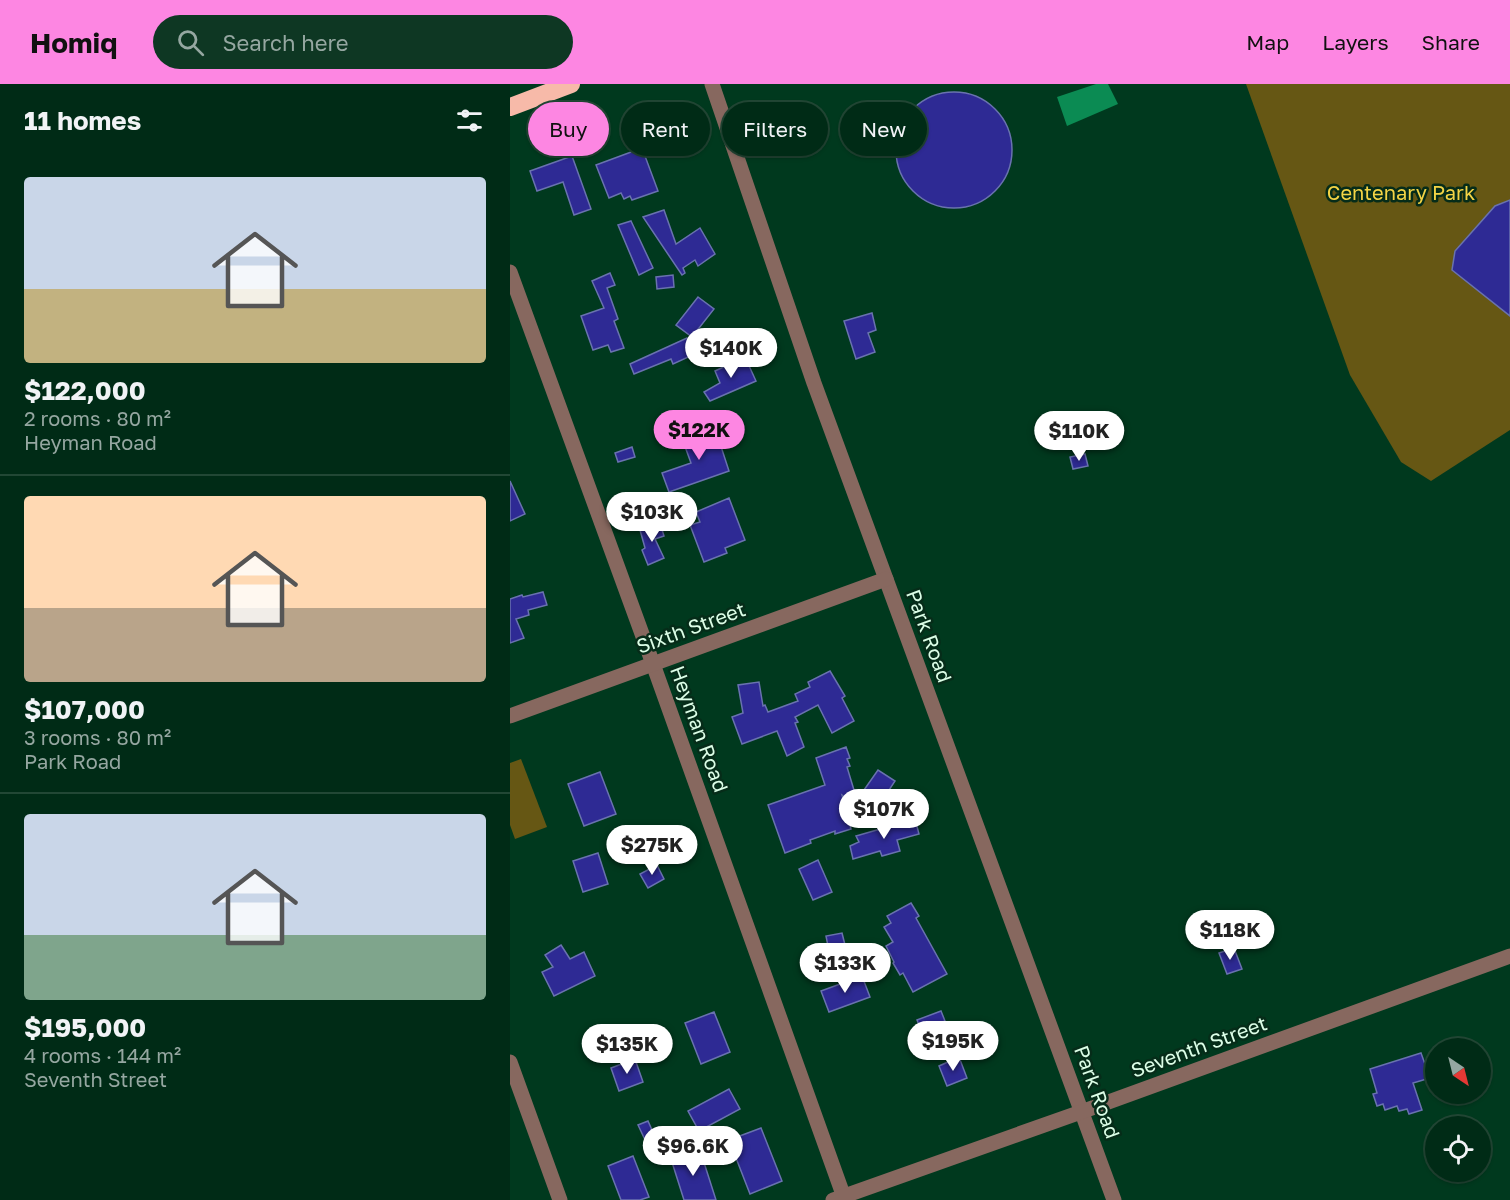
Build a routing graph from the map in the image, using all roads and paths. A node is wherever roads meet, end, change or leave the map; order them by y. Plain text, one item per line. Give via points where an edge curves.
1 (571, 84) edge
2 (712, 84) edge
3 (510, 107) edge
4 (510, 272) edge
5 (886, 579) junction
6 (653, 664) junction
7 (510, 716) edge
8 (1510, 956) edge
9 (510, 1062) edge
10 (1082, 1112) junction
11 (840, 1199) edge
12 (560, 1200) edge
13 (1114, 1200) edge

1 - 3 highway
2 - 5 street, Park Road via 814,384
4 - 6 street, Heyman Road
5 - 6 street, Sixth Street
5 - 10 street, Park Road
6 - 7 street, Sixth Street
6 - 11 street, Heyman Road
8 - 10 street, Seventh Street
9 - 12 street
10 - 11 street, Seventh Street
10 - 13 street, Park Road

